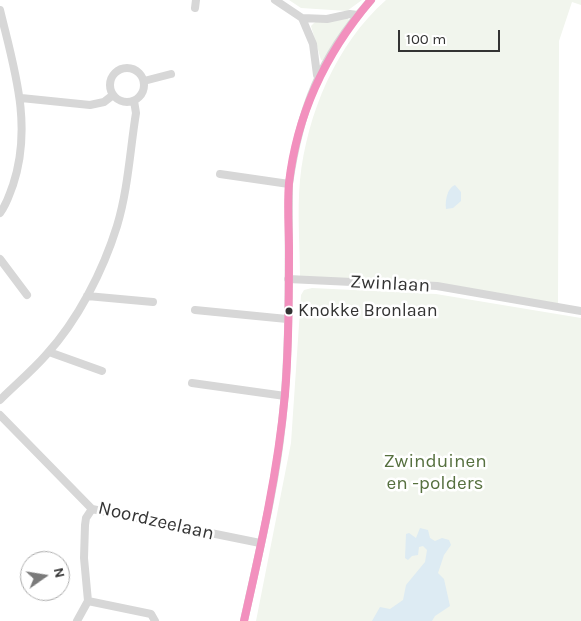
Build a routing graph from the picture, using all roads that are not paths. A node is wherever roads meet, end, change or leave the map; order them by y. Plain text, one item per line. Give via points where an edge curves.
1 (275, 0) edge
2 (371, 0) edge
3 (0, 10) edge
4 (357, 15) junction
5 (302, 18) junction
6 (171, 74) dead end
7 (318, 76) junction
8 (144, 81) junction
9 (113, 95) junction
10 (21, 98) junction
11 (134, 101) junction
12 (220, 174) dead end
13 (289, 184) junction
14 (0, 213) edge
15 (0, 259) edge
16 (288, 279) junction
17 (27, 296) dead end
18 (87, 296) junction
19 (153, 302) dead end
20 (195, 310) dead end
21 (581, 311) edge
22 (287, 320) junction
23 (49, 352) junction
24 (102, 371) dead end
25 (192, 383) dead end
26 (285, 396) junction
27 (0, 400) edge
28 (1, 417) edge
29 (92, 509) junction
30 (260, 544) junction
31 (88, 601) junction
32 (134, 611) junction
33 (77, 621) edge
34 (133, 621) edge
35 (156, 621) edge
36 (244, 621) edge

1 - 5 street
2 - 4 street
3 - 10 street
4 - 5 street
4 - 7 street via 339,38
5 - 7 street via 313,44
6 - 8 street
7 - 13 street via 304,111
8 - 9 street via 133,68 117,70 109,85
8 - 11 street via 143,93
9 - 10 street via 104,102 90,105
9 - 11 street via 123,102
10 - 14 street via 22,136 16,174
11 - 18 street via 136,113 118,224
12 - 13 street
13 - 16 street
15 - 17 street
16 - 21 street, Zwinlaan via 437,286
16 - 22 street
18 - 19 street
18 - 23 street
20 - 22 street
22 - 26 street
23 - 24 street
23 - 27 street
25 - 26 street
26 - 30 street
28 - 29 street, Noordzeelaan
29 - 30 street, Noordzeelaan
29 - 31 street via 85,525
30 - 36 street
31 - 32 street
31 - 33 street
32 - 34 street
32 - 35 street via 151,614

